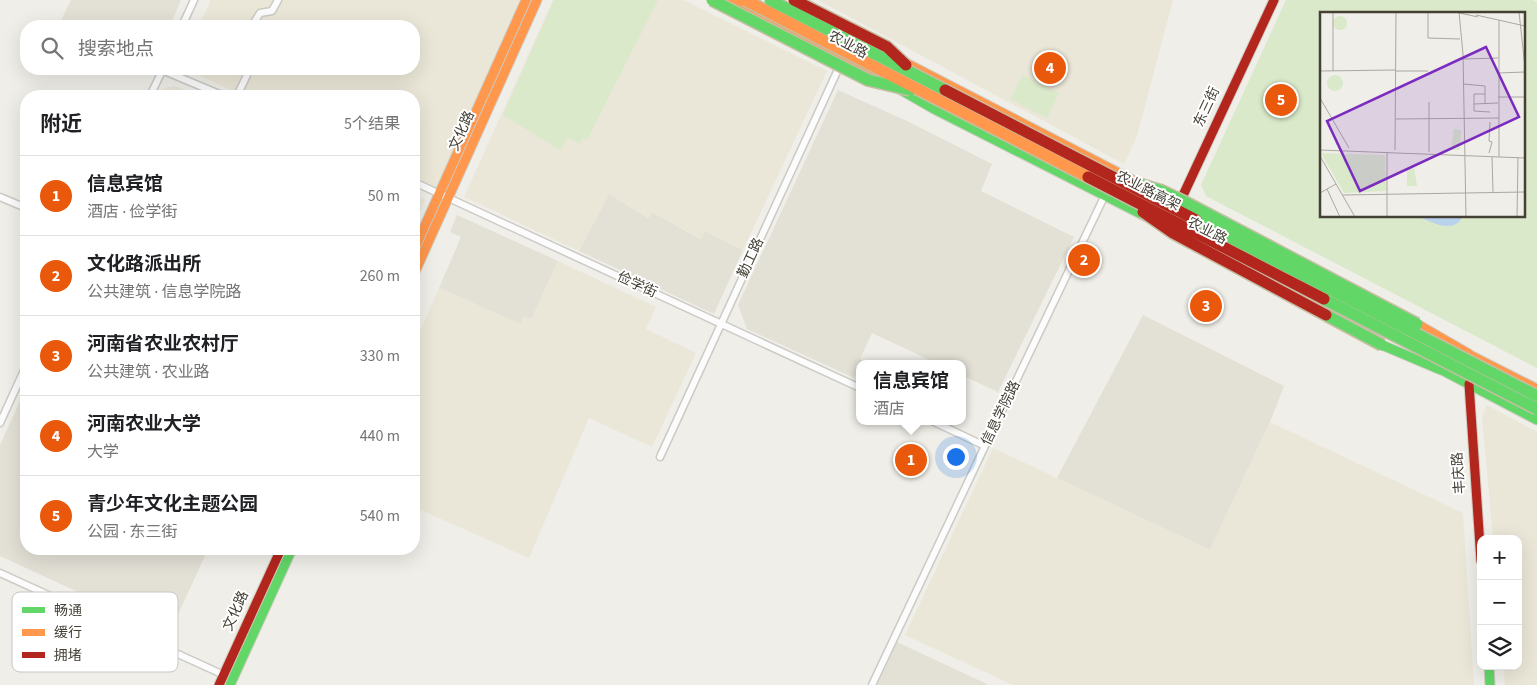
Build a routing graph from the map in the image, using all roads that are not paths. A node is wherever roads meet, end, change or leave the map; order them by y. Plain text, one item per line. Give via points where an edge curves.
1 (194, 0) edge
2 (278, 0) edge
3 (526, 0) edge
4 (537, 0) edge
5 (712, 0) edge
6 (731, 0) edge
7 (745, 0) edge
8 (770, 0) edge
9 (782, 0) edge
10 (794, 0) edge
11 (1274, 0) edge
12 (185, 20) edge
13 (256, 20) edge
14 (842, 59) junction
15 (159, 75) edge
16 (176, 75) edge
17 (245, 75) edge
18 (919, 76) junction
19 (153, 90) edge
20 (210, 90) edge
21 (239, 90) edge
22 (929, 95) junction
23 (1116, 178) junction
24 (420, 185) edge
25 (1118, 192) junction
26 (1105, 195) junction
27 (0, 196) edge
28 (444, 196) junction
29 (1179, 204) junction
30 (20, 205) edge
31 (1168, 228) junction
32 (420, 239) edge
33 (420, 258) edge
34 (721, 324) junction
35 (1469, 354) junction
36 (1441, 370) junction
37 (20, 379) edge
38 (1469, 384) junction
39 (856, 386) edge
40 (1537, 389) edge
41 (1537, 396) edge
42 (1537, 410) edge
43 (1537, 420) edge
44 (0, 423) edge
45 (940, 425) edge
46 (985, 446) junction
47 (660, 457) dead end
48 (1479, 535) edge
49 (278, 555) edge
50 (289, 555) edge
51 (0, 573) edge
52 (39, 592) edge
53 (178, 659) edge
54 (1489, 670) edge
55 (222, 680) edge
56 (230, 685) edge
57 (872, 685) edge
58 (1490, 685) edge

1 - 12 street
2 - 13 street via 272,11 260,13
3 - 28 main road, 文化路
4 - 28 main road, 文化路
5 - 22 main road, bridge via 868,80
6 - 14 main road, 农业路
7 - 22 main road, 农业路高架, bridge
8 - 18 main road, 农业路高架, bridge
9 - 29 main road, 农业路
10 - 18 main road, bridge via 887,47
11 - 29 main road, 东三街
14 - 26 main road, 农业路
14 - 34 street, 勤工路
15 - 19 street
16 - 20 street
17 - 21 street
18 - 23 main road, 农业路高架, bridge
22 - 25 main road, 农业路高架, bridge
23 - 35 main road, bridge via 1150,187 1183,201
23 - 41 main road, 农业路高架, bridge
24 - 28 street, 俭学街
25 - 36 main road, bridge via 1172,233 1382,345
25 - 42 main road, 农业路高架, bridge
26 - 31 main road, 农业路
26 - 46 street, 信息学院路
27 - 30 street
28 - 32 main road, 文化路
28 - 33 main road, 文化路
28 - 34 street, 俭学街
29 - 31 main road, 东三街
29 - 35 main road, 农业路
31 - 36 main road, 农业路
34 - 39 street, 俭学街
34 - 47 street, 勤工路
35 - 40 main road, 农业路
36 - 38 main road, 农业路
37 - 44 street
38 - 43 main road, 农业路
38 - 48 main road, 丰庆路
45 - 46 street
46 - 57 street, 信息学院路
49 - 55 main road, 文化路
50 - 56 main road, 文化路
51 - 52 street
53 - 55 street
54 - 58 main road

